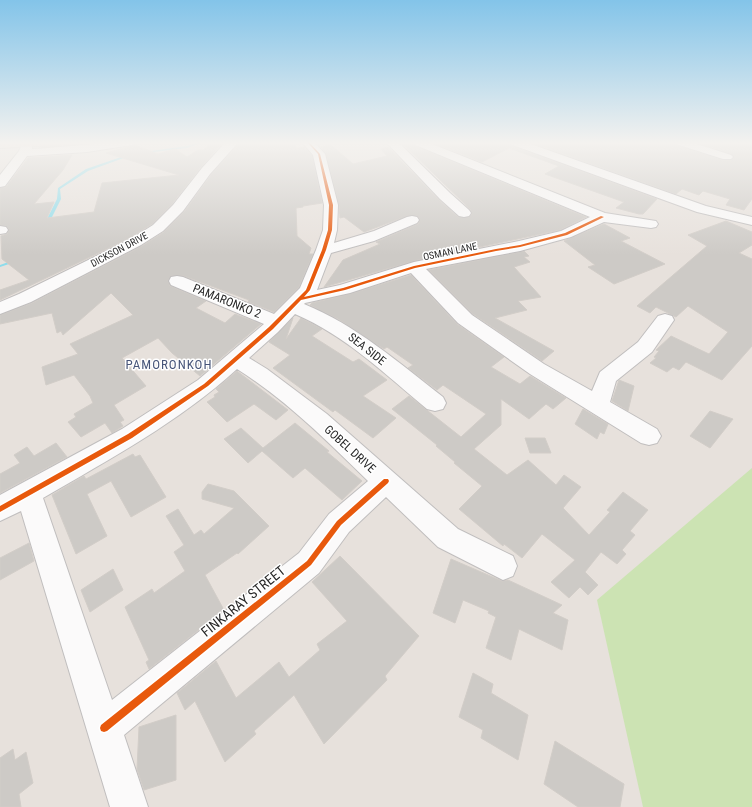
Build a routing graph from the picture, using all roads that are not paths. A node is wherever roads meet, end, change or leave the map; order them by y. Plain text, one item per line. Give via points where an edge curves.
1 (199, 180) edge
2 (325, 180) edge
3 (429, 180) edge
4 (510, 180) edge
5 (620, 180) edge
6 (464, 213) dead end
7 (602, 217) junction
8 (412, 220) dead end
9 (752, 221) edge
10 (651, 224) dead end
11 (324, 250) junction
12 (414, 267) junction
13 (177, 281) dead end
14 (296, 302) junction
15 (0, 308) edge
16 (665, 320) dead end
17 (277, 322) junction
18 (235, 359) junction
19 (435, 402) dead end
20 (598, 405) junction
21 (649, 436) dead end
22 (386, 481) junction
23 (28, 493) junction
24 (0, 509) edge
25 (503, 566) dead end
26 (104, 728) junction
27 (129, 807) edge

1 - 15 street, DICKSON DRIVE via 178,208 158,228 136,242
2 - 11 street via 331,205 330,230
3 - 6 street
4 - 7 street
5 - 9 street via 702,209
7 - 10 street
7 - 12 street, OSMAN LANE via 566,234
8 - 11 street via 345,246
11 - 14 street via 308,290
12 - 14 street, OSMAN LANE
12 - 20 street via 464,319 537,369
13 - 17 street, PAMARONKO 2
14 - 17 street
14 - 19 street, SEA SIDE via 343,331
16 - 20 street via 645,347 607,377
17 - 18 street
18 - 22 street, GOBEL DRIVE via 260,374 319,420
18 - 23 street via 206,385 130,436
20 - 21 street
22 - 25 street, GOBEL DRIVE via 448,538
22 - 26 street, FINKARAY STREET via 339,523 309,563
23 - 24 street
23 - 26 street
26 - 27 street

